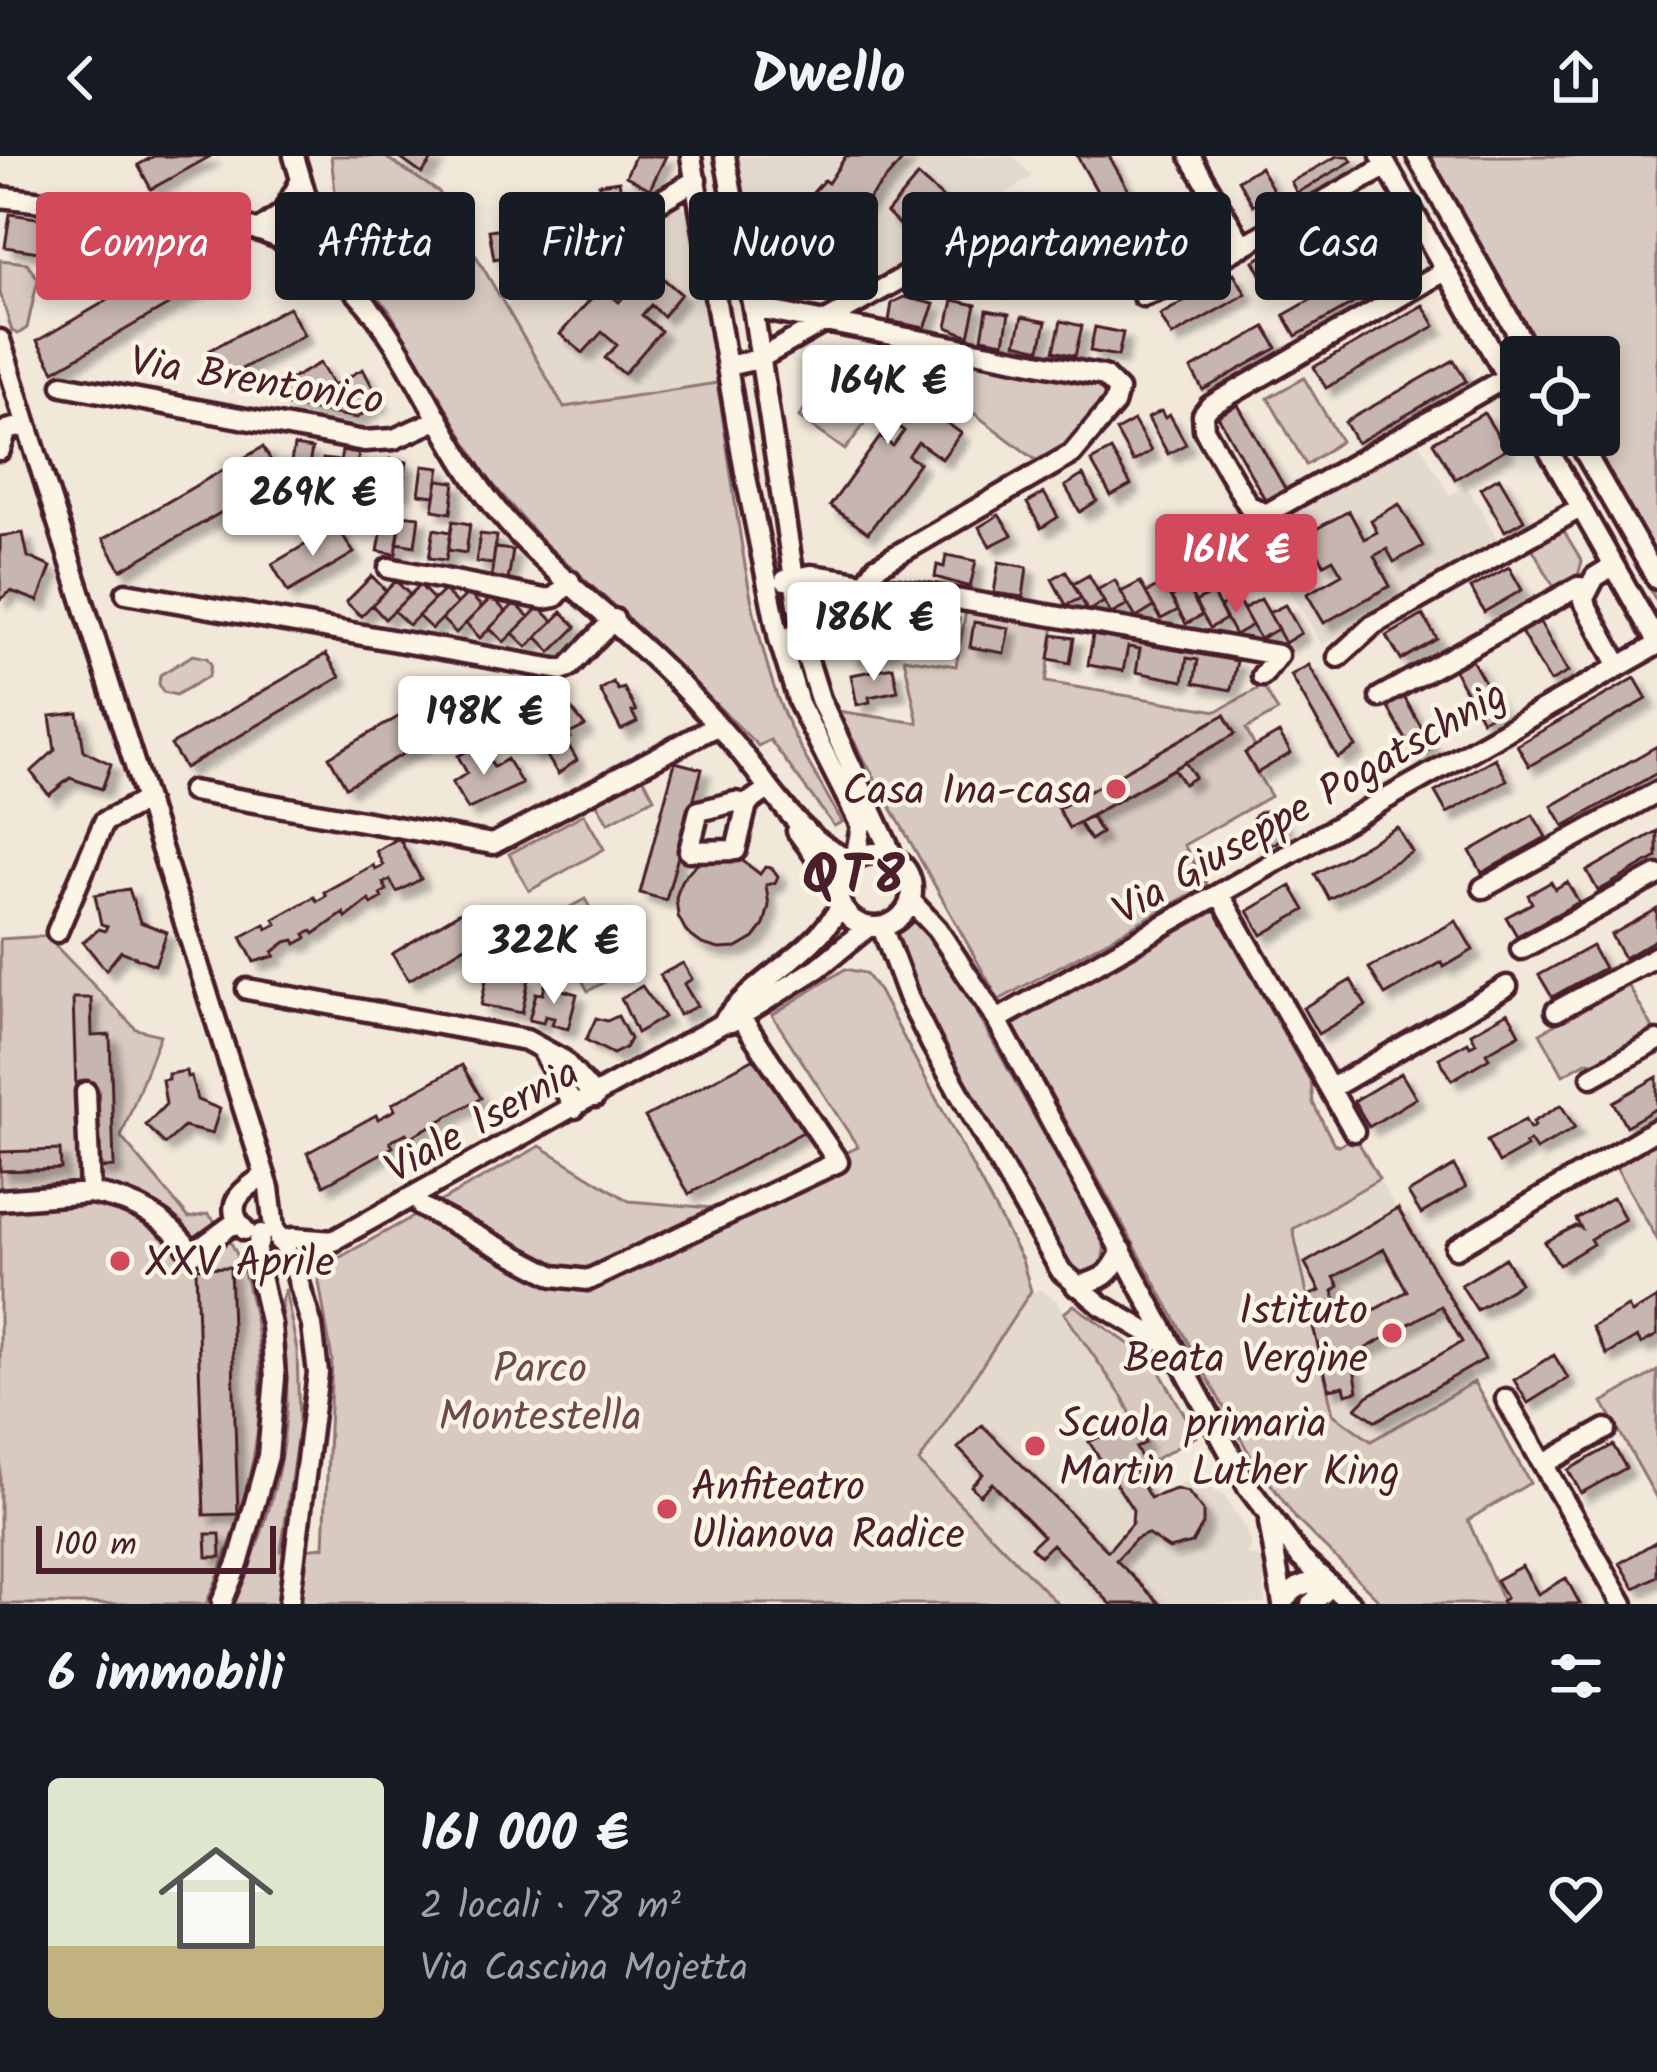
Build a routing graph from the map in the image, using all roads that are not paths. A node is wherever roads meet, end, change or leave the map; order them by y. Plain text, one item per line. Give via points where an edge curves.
1 (294, 156) edge
2 (691, 156) edge
3 (725, 156) edge
4 (1417, 156) edge
5 (1194, 159) edge
6 (1384, 161) edge
7 (301, 180) junction
8 (696, 180) junction
9 (305, 192) edge
10 (0, 197) edge
11 (665, 198) edge
12 (259, 230) junction
13 (275, 237) edge
14 (1243, 247) junction
15 (1231, 253) edge
16 (1446, 270) junction
17 (902, 278) edge
18 (364, 300) edge
19 (753, 308) junction
20 (824, 322) junction
21 (1519, 336) edge
22 (0, 340) edge
23 (759, 359) junction
24 (1500, 363) edge
25 (728, 366) junction
26 (1500, 382) edge
27 (63, 385) dead end
28 (437, 420) junction
29 (27, 424) junction
30 (0, 450) edge
31 (1552, 456) edge
32 (1587, 456) edge
33 (1580, 508) junction
34 (1612, 566) junction
35 (388, 568) dead end
36 (795, 578) junction
37 (1657, 579) edge
38 (570, 581) junction
39 (768, 584) junction
40 (866, 584) junction
41 (1588, 588) junction
42 (126, 592) dead end
43 (614, 619) junction
44 (802, 635) junction
45 (779, 639) junction
46 (1657, 644) edge
47 (1338, 656) dead end
48 (1619, 665) junction
49 (1262, 676) dead end
50 (1380, 697) dead end
51 (716, 726) junction
52 (770, 788) junction
53 (192, 791) dead end
54 (1657, 792) edge
55 (146, 800) junction
56 (747, 804) dead end
57 (786, 811) junction
58 (894, 859) junction
59 (854, 860) junction
60 (1657, 875) edge
61 (1483, 888) dead end
62 (1220, 895) junction
63 (839, 896) junction
64 (910, 900) junction
65 (875, 927) junction
66 (57, 932) dead end
67 (1521, 950) dead end
68 (1657, 956) edge
69 (1507, 986) dead end
70 (247, 989) dead end
71 (1556, 1011) dead end
72 (997, 1020) junction
73 (723, 1023) junction
74 (746, 1025) dead end
75 (1657, 1040) edge
76 (538, 1045) junction
77 (1592, 1077) dead end
78 (1330, 1089) junction
79 (86, 1092) dead end
80 (595, 1097) junction
81 (575, 1108) junction
82 (1657, 1129) edge
83 (1354, 1131) dead end
84 (265, 1176) junction
85 (90, 1193) junction
86 (0, 1200) edge
87 (422, 1208) dead end
88 (237, 1221) junction
89 (272, 1235) junction
90 (335, 1241) junction
91 (1456, 1248) dead end
92 (1122, 1250) junction
93 (292, 1263) junction
94 (1076, 1286) junction
95 (1171, 1346) junction
96 (1506, 1399) dead end
97 (1606, 1429) dead end
98 (1544, 1464) junction
99 (1268, 1518) junction
100 (1331, 1586) junction
101 (222, 1602) edge
102 (1283, 1603) edge
103 (290, 1604) edge
104 (1311, 1604) edge
105 (1351, 1604) edge
106 (1623, 1604) edge

1 - 7 street
2 - 8 street
3 - 19 street
4 - 21 street
5 - 14 street
6 - 14 street
6 - 16 street
7 - 9 street
7 - 12 street via 283,214
8 - 11 street
8 - 25 street
10 - 12 street
12 - 13 street
14 - 15 street
16 - 24 street
16 - 26 street via 1210,406 1202,419 1248,505 1271,513
17 - 20 street
18 - 28 street
19 - 20 street
19 - 23 street
20 - 23 street
20 - 40 street via 1116,384 1114,404 1072,454 876,567
22 - 29 street
23 - 25 street
23 - 36 street
25 - 39 street
27 - 28 street, Via Brentonico via 364,441 394,439
28 - 38 street via 506,521
29 - 30 street via 7,430
29 - 55 street
31 - 33 street
32 - 37 street
33 - 34 street
33 - 47 street via 1372,626
34 - 41 street
34 - 46 street
35 - 38 street via 544,599
36 - 39 street
36 - 40 street
36 - 44 street
38 - 43 street
39 - 45 street
40 - 44 street
40 - 49 street via 1278,655
41 - 48 street via 1585,605
41 - 50 street
42 - 43 street via 561,670
43 - 51 street
44 - 45 street
44 - 58 street via 820,699
45 - 59 street via 799,703 861,826
46 - 48 street, Via Giuseppe Pogatschnig
48 - 62 street, Via Giuseppe Pogatschnig
51 - 52 street
51 - 53 street via 493,844
52 - 56 street
52 - 57 street
54 - 61 street
55 - 66 street via 104,821
55 - 84 street
57 - 59 street via 823,847
57 - 63 street
58 - 59 street
58 - 64 street via 910,879
59 - 63 street
60 - 67 street
62 - 72 street, Via Giuseppe Pogatschnig
62 - 78 street
63 - 65 street via 852,919
63 - 73 street, Viale Isernia via 826,932 751,990
64 - 65 street via 900,917
64 - 72 street
65 - 73 street, Viale Isernia
65 - 94 street via 932,1045
68 - 71 street
69 - 78 street
70 - 76 street
72 - 92 street
73 - 80 street, Viale Isernia
74 - 87 street, Viale Isernia via 838,1162 588,1280 554,1276
75 - 77 street
76 - 80 street via 577,1072
76 - 81 street
78 - 83 street
79 - 85 street
80 - 81 street, Viale Isernia
81 - 90 street, Viale Isernia
82 - 91 street
84 - 88 street via 238,1194
84 - 89 street
85 - 86 street
85 - 88 street via 158,1218 192,1255
88 - 89 street via 248,1232
89 - 90 street
89 - 93 street
89 - 101 street via 255,1254 275,1378 268,1456
90 - 93 street, Viale Isernia
92 - 94 street via 1103,1280
92 - 95 street
93 - 103 street via 318,1373
94 - 95 street
95 - 99 street
96 - 98 street
97 - 98 street
98 - 106 street
99 - 100 street
99 - 102 street
100 - 102 street via 1308,1581
100 - 104 street
100 - 105 street

